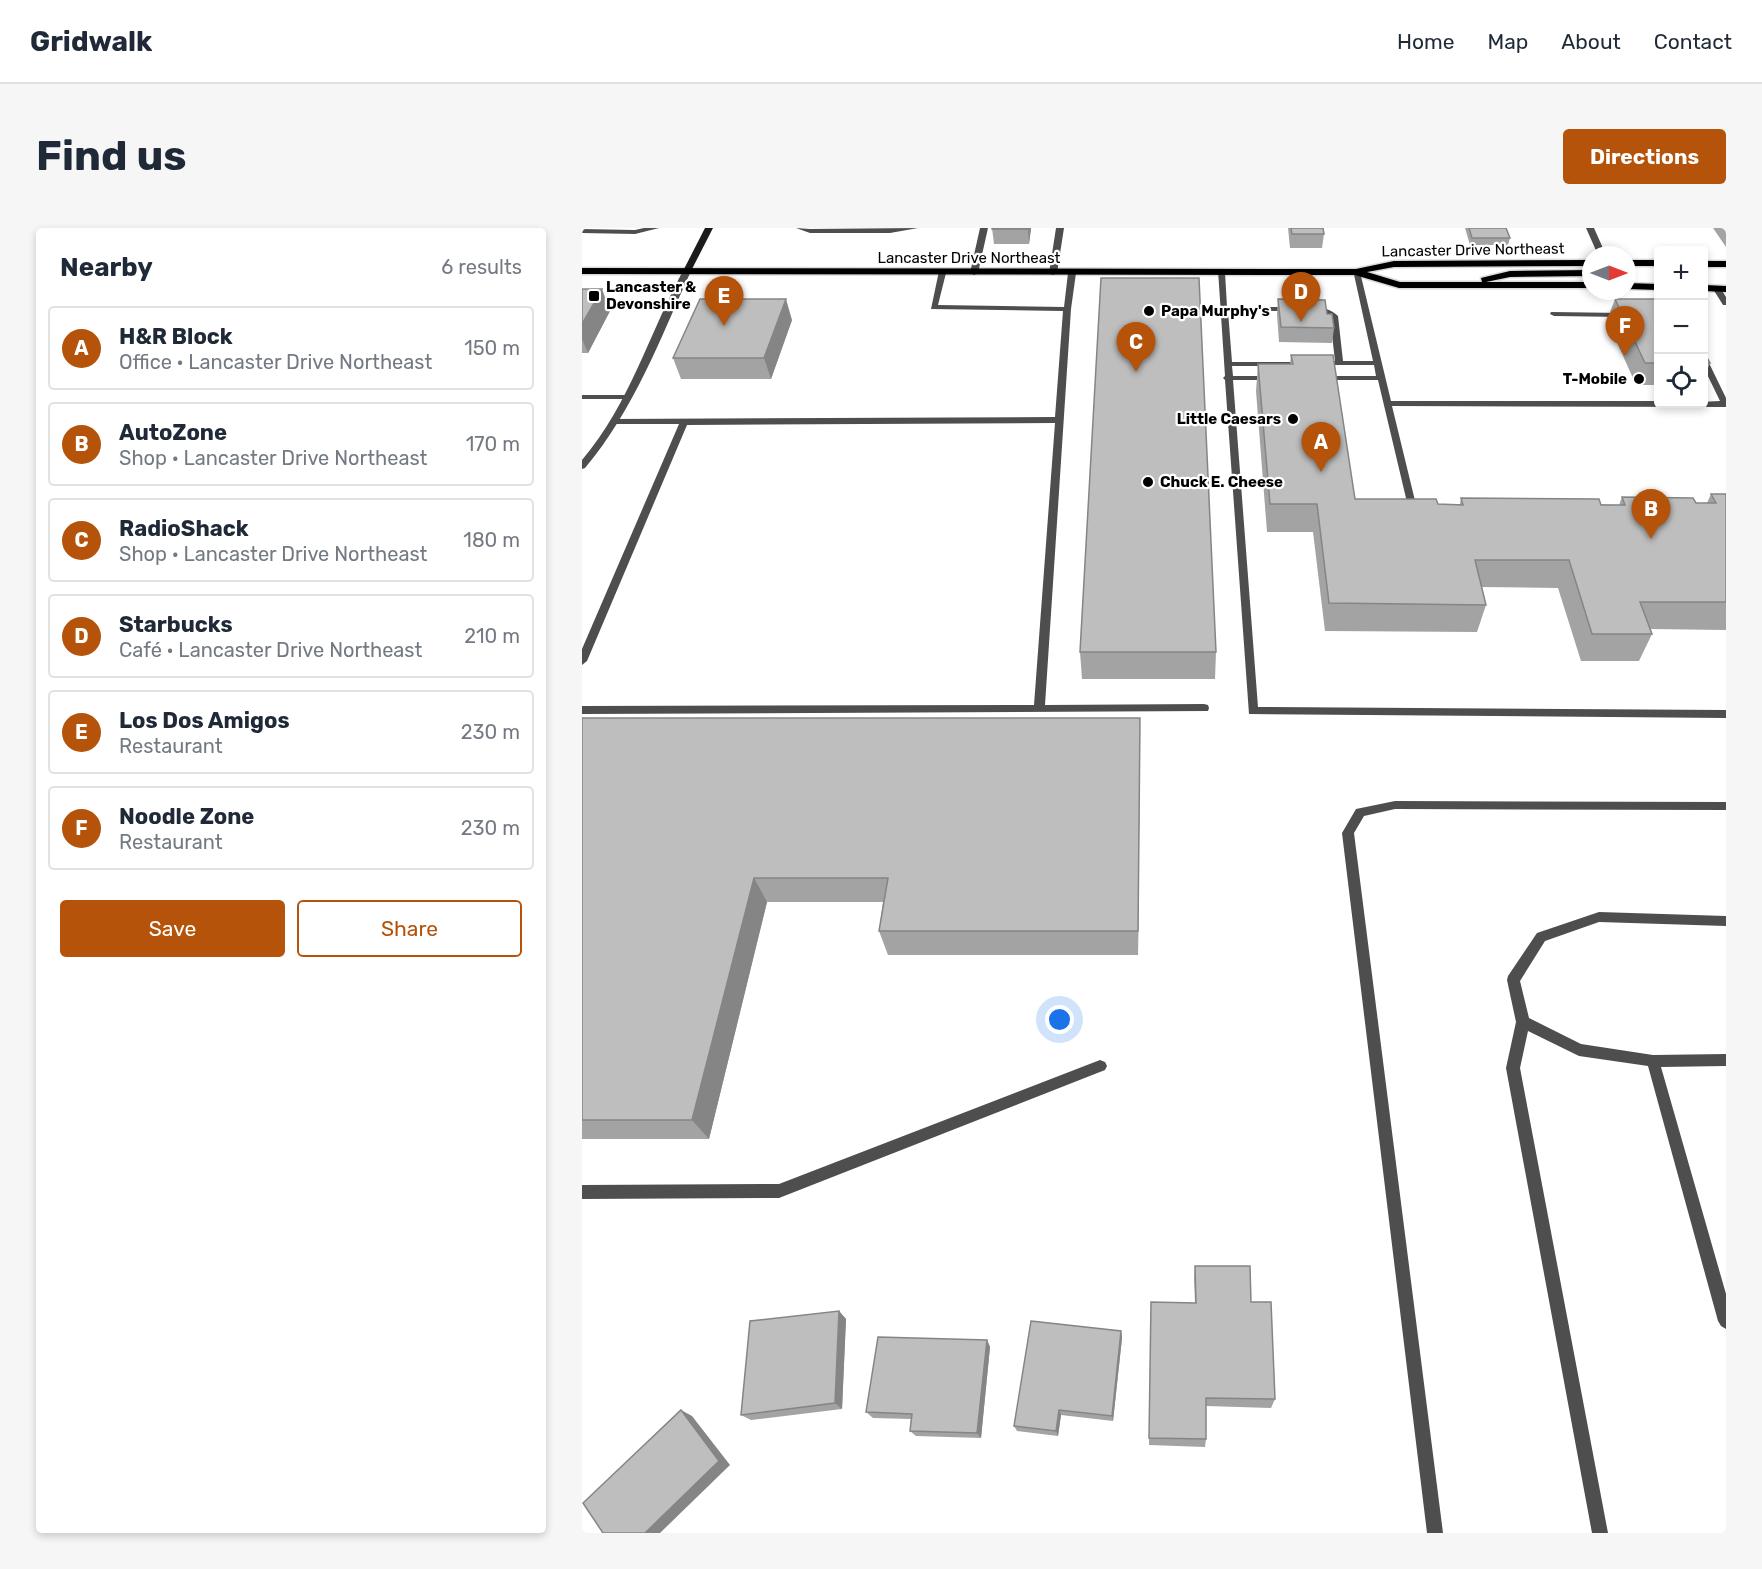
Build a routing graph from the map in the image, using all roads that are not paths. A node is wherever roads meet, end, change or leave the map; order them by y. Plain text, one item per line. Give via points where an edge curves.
1 (655, 228) edge
2 (709, 228) edge
3 (800, 228) edge
4 (914, 228) edge
5 (984, 228) edge
6 (1060, 228) edge
7 (1590, 228) edge
8 (582, 231) edge
9 (1598, 246) edge
10 (1582, 263) edge
11 (1636, 263) edge
12 (1654, 263) edge
13 (1708, 264) edge
14 (1726, 264) edge
15 (582, 271) edge
16 (687, 271) junction
17 (1221, 272) junction
18 (1356, 272) junction
19 (942, 273) junction
20 (974, 273) junction
21 (1053, 273) junction
22 (1072, 273) junction
23 (1582, 273) edge
24 (1473, 285) junction
25 (1582, 285) edge
26 (1636, 286) edge
27 (1654, 287) edge
28 (1722, 289) edge
29 (1726, 303) edge
30 (1067, 309) junction
31 (1224, 309) junction
32 (1554, 314) dead end
33 (1633, 315) edge
34 (1317, 363) edge
35 (1328, 363) edge
36 (1340, 363) junction
37 (1378, 363) junction
38 (1227, 364) junction
39 (1708, 370) edge
40 (1227, 378) junction
41 (1287, 378) edge
42 (1310, 378) edge
43 (1382, 378) junction
44 (582, 397) edge
45 (627, 397) junction
46 (1387, 403) junction
47 (1725, 405) edge
48 (1059, 420) junction
49 (614, 422) junction
50 (684, 422) junction
51 (582, 466) edge
52 (1426, 515) edge
53 (582, 661) edge
54 (1204, 708) dead end
55 (1039, 709) junction
56 (582, 710) edge
57 (1726, 714) edge
58 (1726, 807) edge
59 (1726, 921) edge
60 (1523, 1022) junction
61 (1726, 1060) edge
62 (1653, 1061) junction
63 (1100, 1066) dead end
64 (582, 1192) edge
65 (1726, 1321) edge
66 (1436, 1533) edge
67 (1600, 1533) edge

1 - 8 street via 635,232
2 - 16 street
3 - 4 street
5 - 20 street
6 - 21 street
7 - 9 street
10 - 18 main road, Lancaster Drive Northeast via 1394,264
11 - 12 main road
13 - 14 main road
15 - 16 main road, Lancaster Drive Northeast
16 - 19 main road, Lancaster Drive Northeast
16 - 45 street
17 - 18 main road, Lancaster Drive Northeast
17 - 22 main road, Lancaster Drive Northeast
17 - 31 street
18 - 24 main road, Lancaster Drive Northeast via 1399,285
18 - 37 street
19 - 20 main road, Lancaster Drive Northeast
19 - 30 street via 934,308
20 - 21 main road, Lancaster Drive Northeast
21 - 22 main road, Lancaster Drive Northeast
22 - 30 street
23 - 24 main road via 1510,274
24 - 25 main road, Lancaster Drive Northeast
26 - 27 main road
28 - 29 street
30 - 48 street
31 - 36 street via 1326,311 1334,316
31 - 38 street
32 - 33 street
34 - 38 street
35 - 36 street
36 - 37 street
37 - 43 street
38 - 40 street
39 - 47 street
40 - 41 street
40 - 57 street via 1253,711
42 - 43 street
43 - 46 street
44 - 45 street
45 - 49 street
46 - 47 street
46 - 52 street via 1414,515
48 - 50 street
48 - 55 street
49 - 50 street
49 - 51 street
50 - 53 street
54 - 55 street
55 - 56 street
58 - 66 street via 1395,805 1360,812 1348,833
59 - 60 street via 1599,917 1541,938 1513,980
60 - 62 street via 1579,1050
60 - 67 street via 1513,1068
61 - 62 street
62 - 65 street
63 - 64 street via 779,1191

